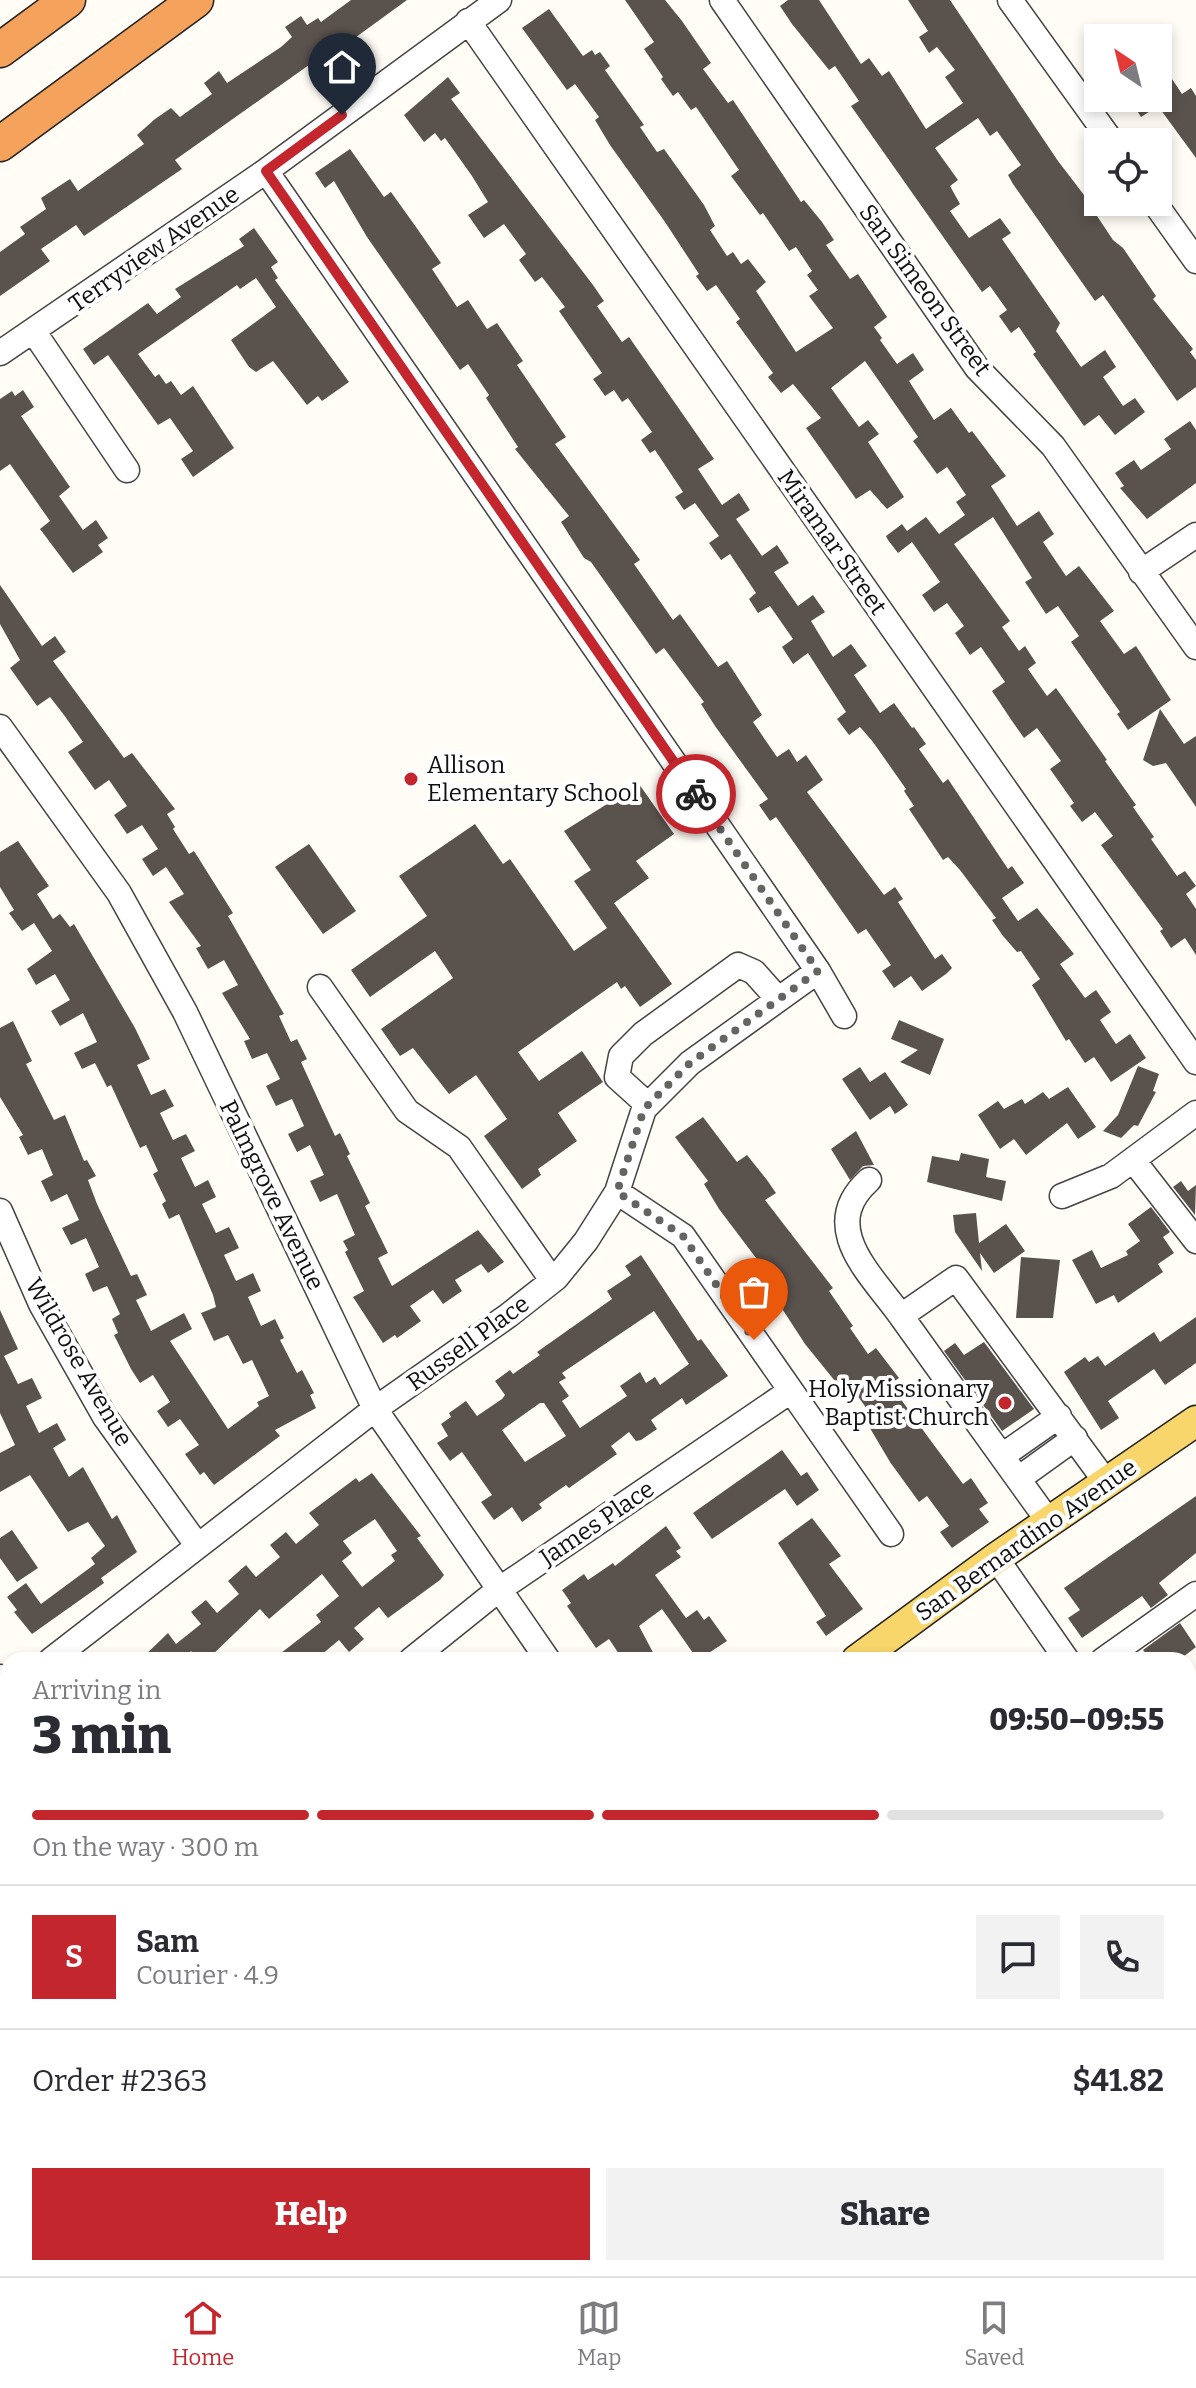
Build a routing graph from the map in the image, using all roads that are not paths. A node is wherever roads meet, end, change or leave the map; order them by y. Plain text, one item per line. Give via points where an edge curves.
1 (68, 0) edge
2 (196, 0) edge
3 (499, 0) edge
4 (722, 0) edge
5 (1010, 0) edge
6 (468, 21) junction
7 (0, 50) edge
8 (1102, 128) edge
9 (0, 144) edge
10 (266, 171) junction
11 (1164, 216) edge
12 (1196, 261) edge
13 (34, 332) junction
14 (0, 353) edge
15 (127, 470) dead end
16 (1196, 535) edge
17 (1141, 572) junction
18 (1196, 647) edge
19 (0, 727) edge
20 (818, 971) junction
21 (320, 987) dead end
22 (778, 999) junction
23 (844, 1016) dead end
24 (1196, 1062) edge
25 (648, 1105) junction
26 (1196, 1113) edge
27 (1133, 1160) junction
28 (869, 1180) dead end
29 (617, 1192) junction
30 (1062, 1196) dead end
31 (0, 1211) edge
32 (1196, 1241) edge
33 (552, 1280) junction
34 (901, 1316) junction
35 (789, 1392) junction
36 (375, 1409) junction
37 (1059, 1416) junction
38 (1196, 1421) edge
39 (1075, 1438) junction
40 (1002, 1456) junction
41 (1018, 1479) junction
42 (1106, 1482) junction
43 (1049, 1522) junction
44 (891, 1534) dead end
45 (197, 1545) junction
46 (996, 1558) junction
47 (497, 1591) junction
48 (1196, 1594) edge
49 (61, 1652) edge
50 (421, 1652) edge
51 (542, 1652) edge
52 (868, 1652) edge
53 (1061, 1652) edge
54 (1114, 1652) edge

1 - 7 highway
2 - 9 highway
3 - 6 street, Terryview Avenue
4 - 17 street, San Simeon Street via 977,368 1053,446
5 - 8 street
6 - 10 street, Terryview Avenue
6 - 24 street, Miramar Street
10 - 13 street, Terryview Avenue
10 - 20 street
11 - 12 street
13 - 14 street, Terryview Avenue
13 - 15 street
16 - 17 street
17 - 18 street, San Simeon Street
19 - 36 street, Palmgrove Avenue via 119,893 185,1012
20 - 22 street, Russell Place
20 - 23 street
21 - 33 street via 407,1111 459,1147
22 - 25 street, Russell Place via 690,1063
22 - 25 street via 754,972 738,965 643,1034 621,1056 617,1077
25 - 29 street, Russell Place
26 - 27 street
27 - 30 street via 1111,1176
27 - 32 street
28 - 34 street via 849,1202 847,1231 852,1247
29 - 33 street, Russell Place via 586,1241
29 - 35 street via 683,1236
31 - 45 street, Wildrose Avenue via 41,1304 105,1417
33 - 36 street, Russell Place
34 - 37 street via 956,1278
34 - 40 street
35 - 44 street
35 - 47 street, James Place
36 - 45 street, Russell Place
36 - 47 street, Palmgrove Avenue
37 - 39 street
37 - 40 street
38 - 42 main road, San Bernardino Avenue
39 - 41 street
39 - 42 street
40 - 41 street
41 - 43 street
42 - 43 main road, San Bernardino Avenue
43 - 46 main road, San Bernardino Avenue
45 - 49 street, Russell Place
46 - 52 main road, San Bernardino Avenue
46 - 53 street
47 - 50 street, James Place
47 - 51 street, Palmgrove Avenue
48 - 54 street

